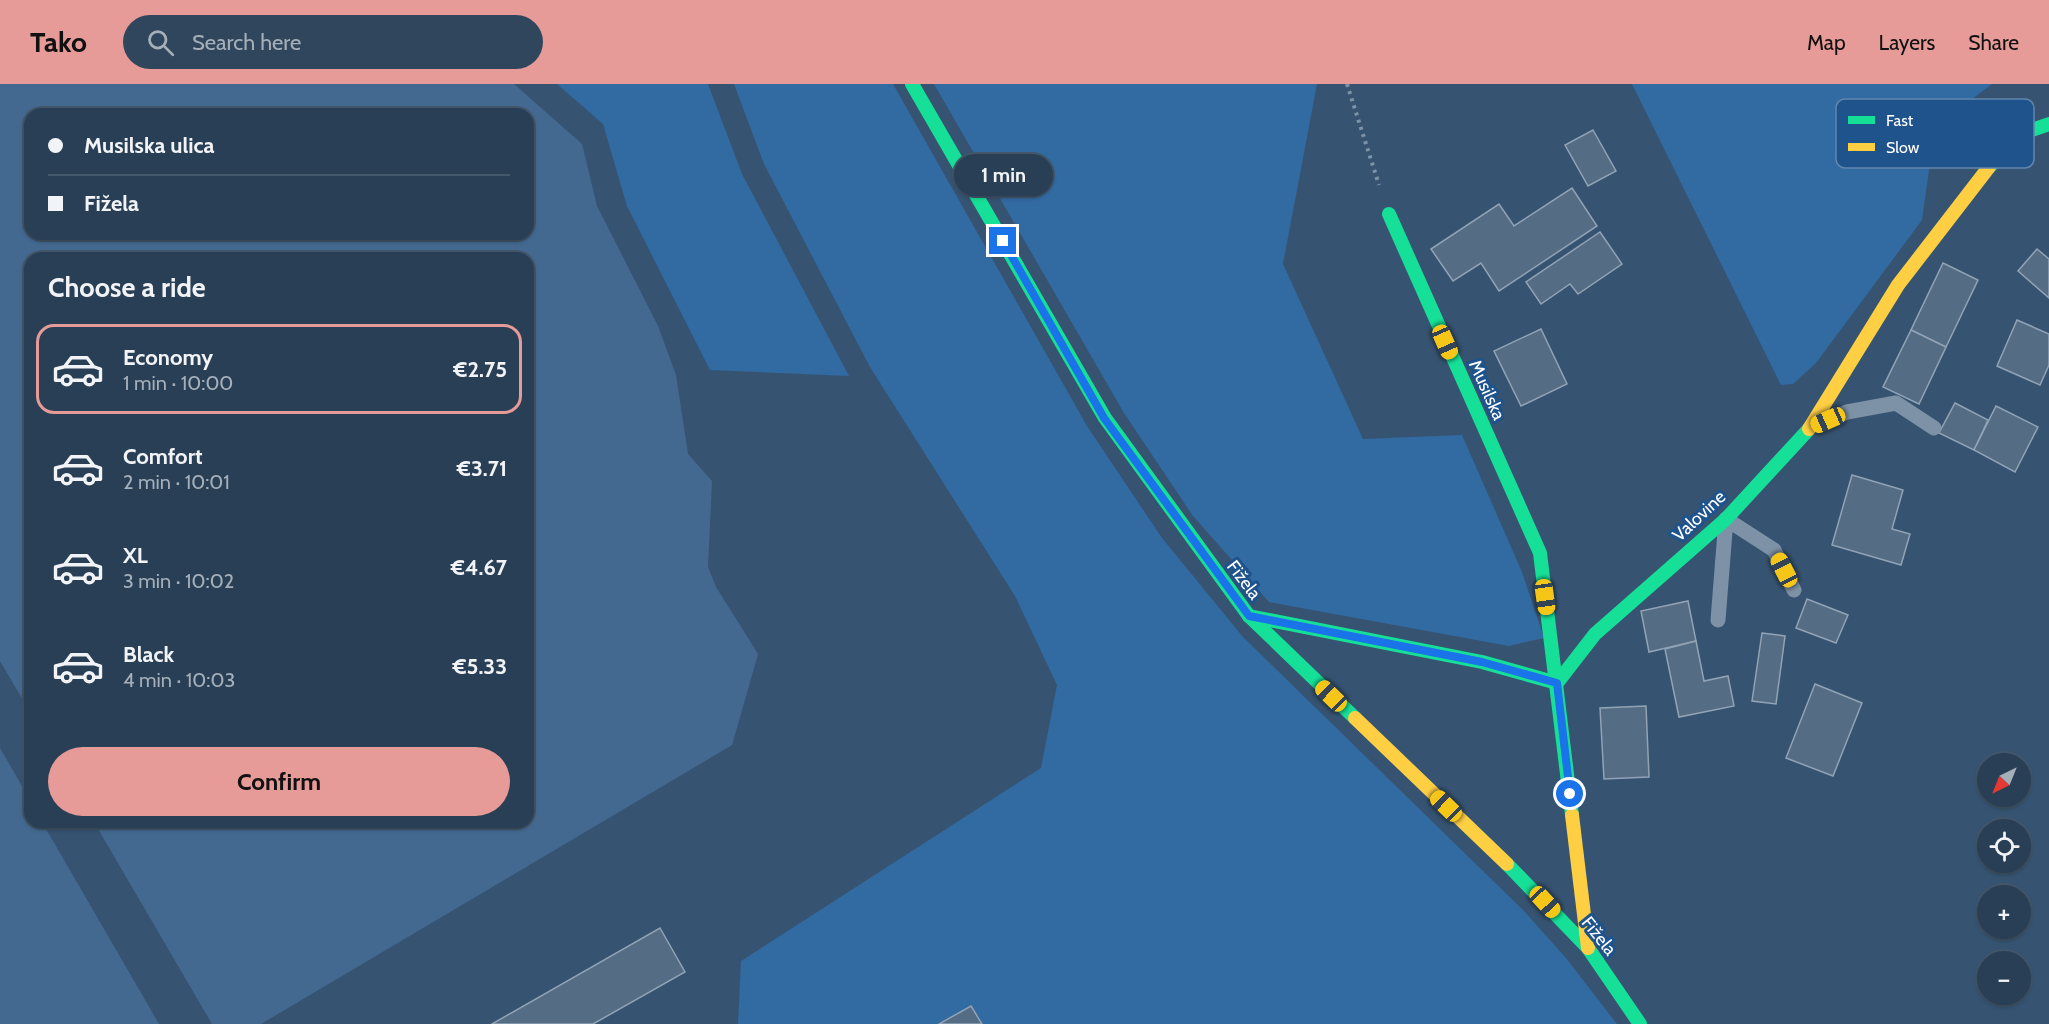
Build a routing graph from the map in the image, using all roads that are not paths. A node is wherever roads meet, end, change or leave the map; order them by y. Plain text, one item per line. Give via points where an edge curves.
1 (912, 84) edge
2 (2049, 124) edge
3 (2034, 129) edge
4 (1988, 168) edge
5 (1389, 214) road end
6 (1934, 428) dead end
7 (1809, 429) junction
8 (1726, 519) junction
9 (1794, 590) dead end
10 (1249, 616) junction
11 (1718, 620) dead end
12 (1557, 683) junction
13 (1588, 948) junction
14 (1640, 1024) edge

1 - 10 street, Fižela via 1104,418
2 - 3 street, Valovine
4 - 7 street, Valovine via 1898,285
5 - 12 street, Musilska via 1540,553
6 - 7 lane via 1896,403 1847,412
7 - 8 street, Valovine
8 - 9 lane via 1774,549
8 - 11 lane
8 - 12 street, Valovine via 1595,634
10 - 12 street via 1482,662
10 - 13 street, Fižela
12 - 13 street, Musilska
13 - 14 street, Fižela

